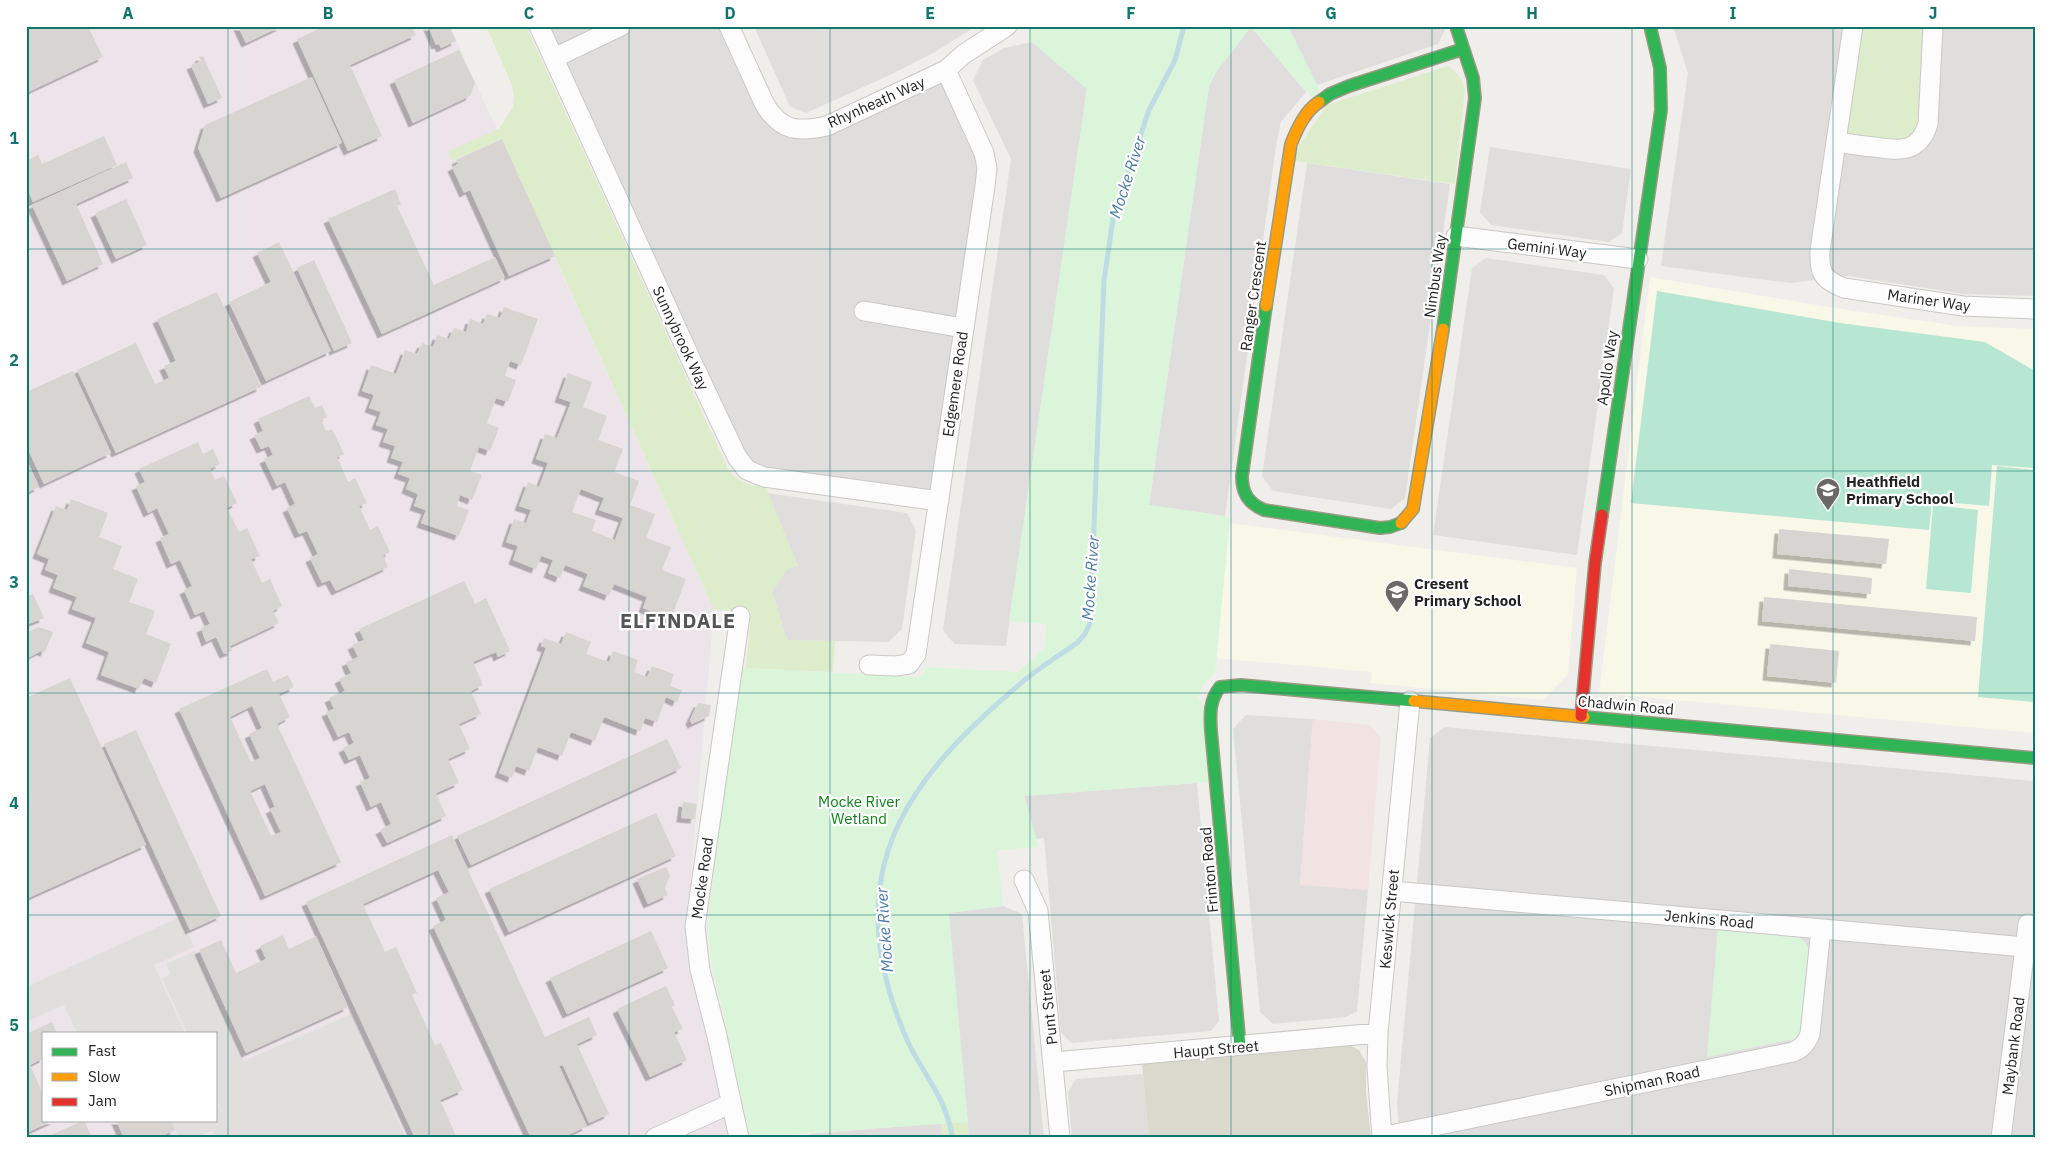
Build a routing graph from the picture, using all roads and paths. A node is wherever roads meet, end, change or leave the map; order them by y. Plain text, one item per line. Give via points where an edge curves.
1 (539, 26) edge
2 (621, 26) edge
3 (729, 26) edge
4 (1007, 26) edge
5 (1456, 26) edge
6 (1650, 26) edge
7 (1852, 26) edge
8 (1934, 26) edge
9 (1462, 49) junction
10 (554, 58) junction
11 (946, 70) junction
12 (1836, 142) junction
13 (1456, 236) junction
14 (1638, 259) junction
15 (2035, 309) edge
16 (864, 311) dead end
17 (963, 328) junction
18 (938, 500) junction
19 (1398, 525) joint
20 (740, 616) dead end
21 (869, 665) dead end
22 (1216, 692) joint
23 (1410, 701) junction
24 (1582, 716) junction
25 (2035, 758) edge
26 (1024, 880) dead end
27 (1392, 891) junction
28 (2028, 924) dead end
29 (1821, 929) junction
30 (2025, 948) junction
31 (1378, 1033) junction
32 (1240, 1047) junction
33 (1054, 1062) junction
34 (730, 1104) junction
35 (1382, 1137) edge
36 (655, 1138) edge
37 (739, 1138) edge
38 (1060, 1138) edge
39 (2000, 1138) edge

1 - 10 street, Sunnybrook Way
2 - 10 street
3 - 11 street, Rhynheath Way via 772,117 796,129 827,126
4 - 11 street, Rhynheath Way
5 - 9 street, Nimbus Way
6 - 14 street, Apollo Way via 1660,60 1662,95
7 - 12 street
8 - 12 street via 1925,135 1917,144 1896,150
9 - 13 street, Nimbus Way via 1473,78 1475,98
9 - 19 street, Ranger Crescent via 1330,94 1314,105 1299,124 1286,169 1242,476 1242,486 1249,502 1264,510 1380,528
10 - 18 street, Sunnybrook Way via 692,362 746,470 764,477
11 - 17 street, Edgemere Road via 984,153 987,168
12 - 15 street, Mariner Way via 1820,251 1821,270 1826,278 1844,288 1921,301
13 - 14 street, Gemini Way
13 - 19 street, Nimbus Way via 1417,493 1410,515
14 - 24 street, Apollo Way via 1595,563
16 - 17 street
17 - 18 street, Edgemere Road
18 - 21 street, Edgemere Road via 916,654 909,664
20 - 34 street, Mocke Road via 695,927 700,970
22 - 23 street, Chadwin Road via 1220,688 1241,685
22 - 32 street, Frinton Road via 1210,713 1211,732
23 - 24 street, Chadwin Road
23 - 27 street, Keswick Street
24 - 25 street, Chadwin Road
26 - 33 street, Punt Street via 1038,911
27 - 29 street, Jenkins Road
27 - 31 street, Keswick Street
28 - 30 street, Maybank Road
29 - 30 street, Jenkins Road
29 - 35 street, Shipman Road via 1810,1034 1807,1042 1793,1052
30 - 39 street, Maybank Road
31 - 32 street, Haupt Street
31 - 35 street, Keswick Street via 1377,1074
32 - 33 street, Haupt Street
33 - 38 street, Punt Street
34 - 36 street
34 - 37 street, Mocke Road

